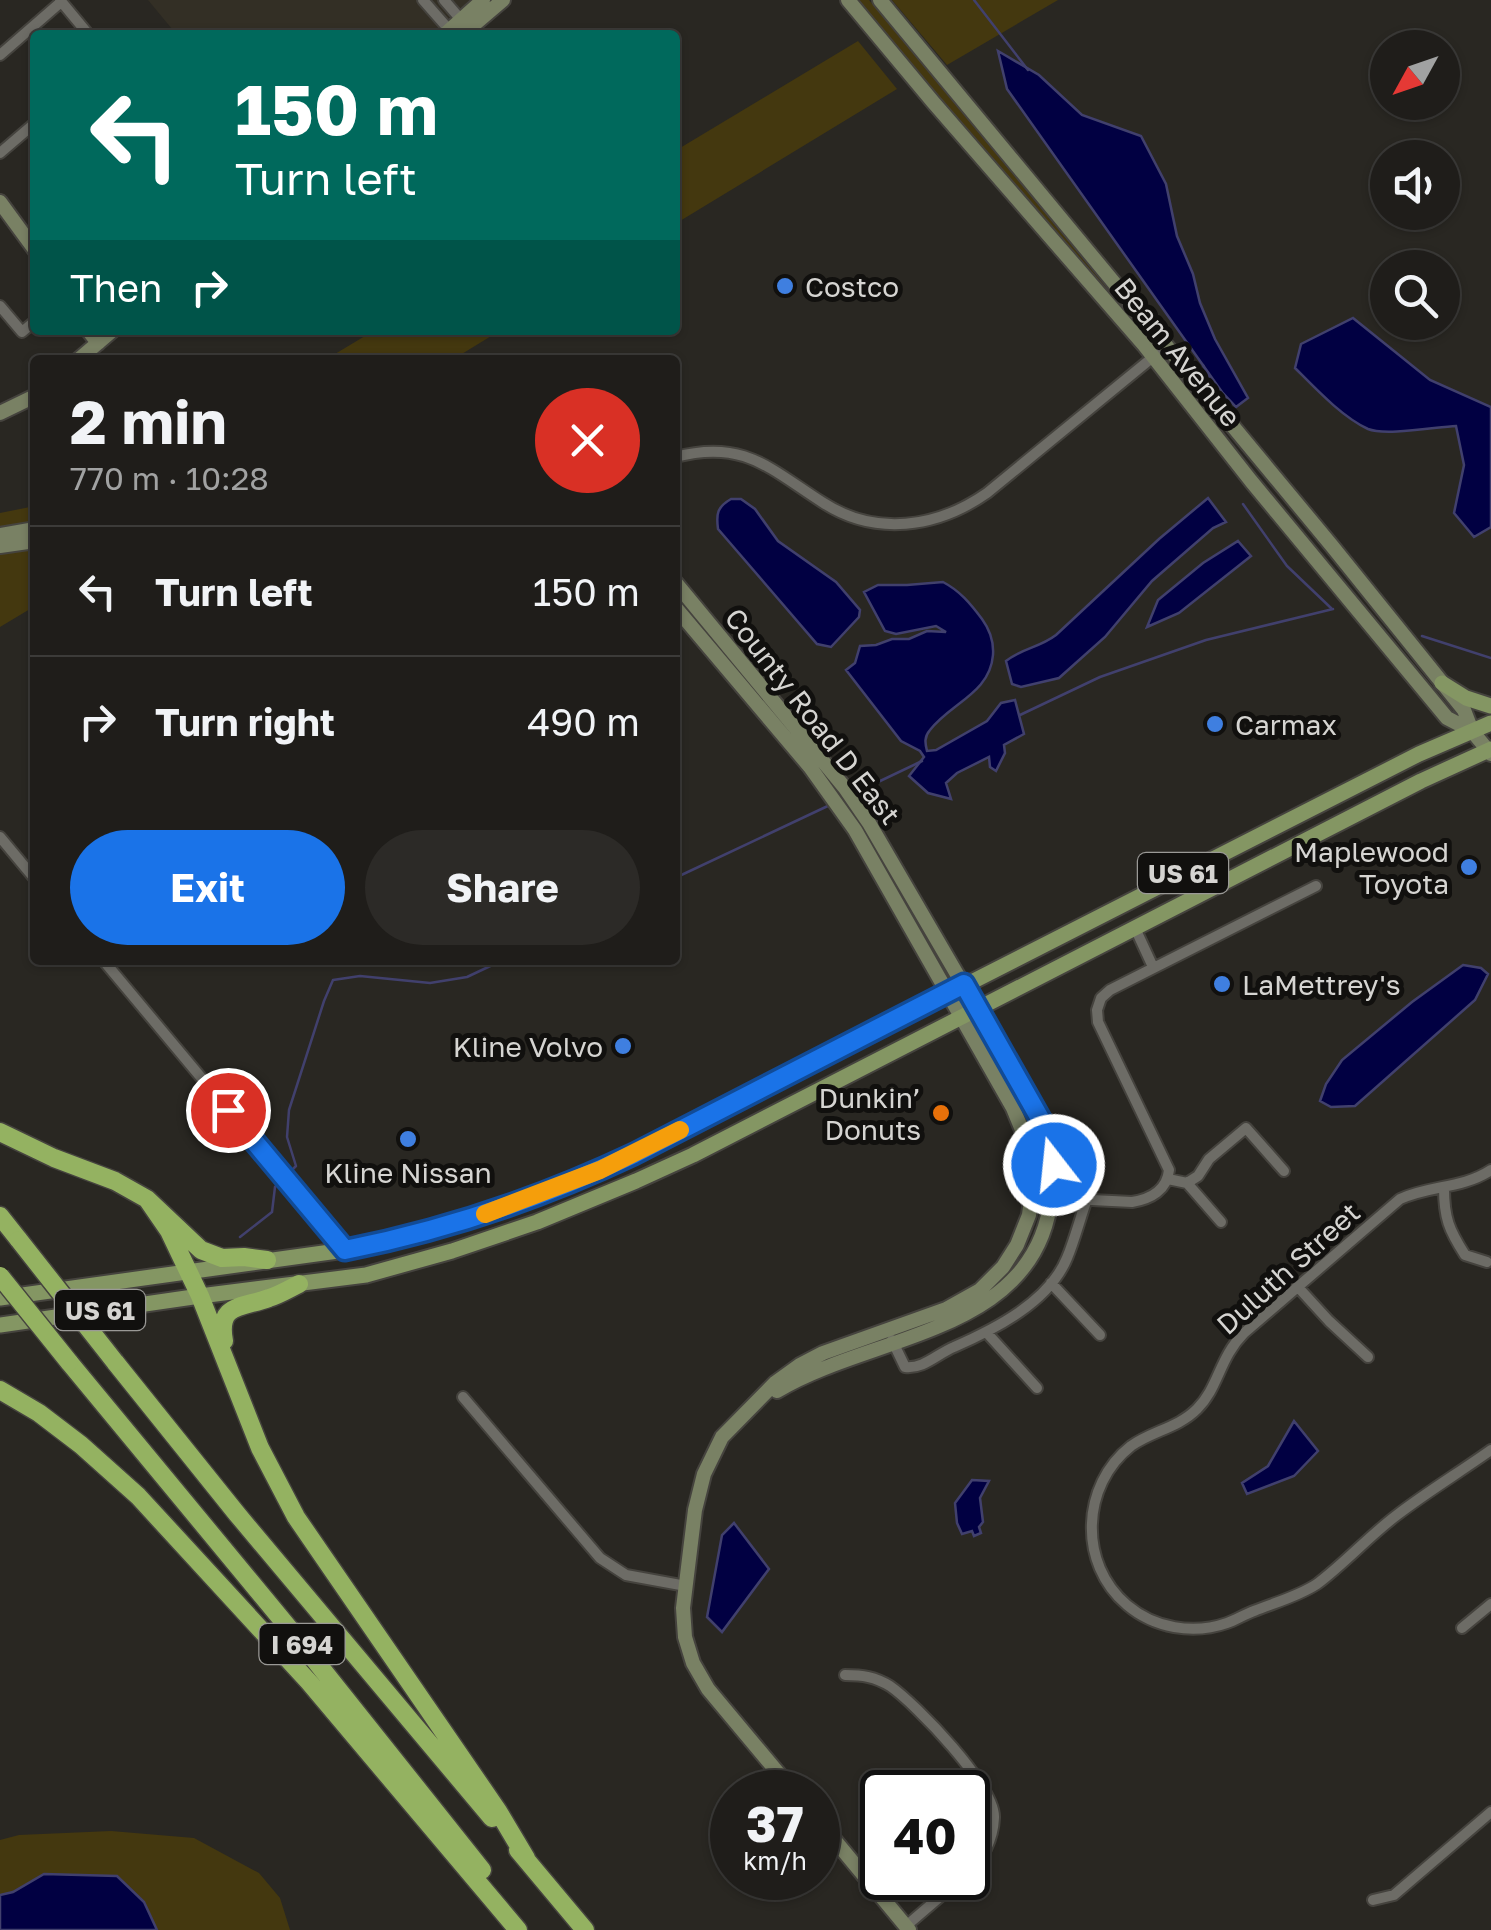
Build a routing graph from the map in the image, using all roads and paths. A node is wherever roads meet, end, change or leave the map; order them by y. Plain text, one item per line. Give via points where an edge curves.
1 (424, 0) edge
2 (444, 0) edge
3 (483, 0) edge
4 (504, 0) edge
5 (848, 0) edge
6 (880, 0) edge
7 (60, 1) edge
8 (85, 30) edge
9 (457, 30) edge
10 (0, 55) edge
11 (30, 127) edge
12 (0, 153) edge
13 (0, 202) edge
14 (30, 243) edge
15 (0, 306) edge
16 (30, 325) edge
17 (92, 335) edge
18 (107, 335) edge
19 (98, 343) junction
20 (1166, 346) junction
21 (84, 355) edge
22 (1153, 357) junction
23 (30, 398) edge
24 (0, 413) edge
25 (680, 456) edge
26 (30, 530) edge
27 (0, 534) edge
28 (30, 542) edge
29 (0, 546) edge
30 (680, 588) edge
31 (680, 614) edge
32 (1442, 683) junction
33 (1491, 706) edge
34 (1491, 722) edge
35 (1472, 731) junction
36 (1490, 751) edge
37 (0, 837) edge
38 (30, 872) edge
39 (1316, 886) dead end
40 (1135, 928) junction
41 (107, 965) edge
42 (1152, 967) junction
43 (964, 984) junction
44 (947, 992) junction
45 (978, 1008) junction
46 (961, 1017) junction
47 (0, 1132) edge
48 (1491, 1170) edge
49 (1284, 1172) dead end
50 (1168, 1179) junction
51 (1187, 1183) junction
52 (1444, 1188) junction
53 (1032, 1196) junction
54 (1050, 1198) junction
55 (1087, 1199) junction
56 (148, 1200) junction
57 (0, 1216) edge
58 (1221, 1222) dead end
59 (345, 1250) junction
60 (266, 1260) junction
61 (1487, 1262) dead end
62 (187, 1271) junction
63 (0, 1276) edge
64 (1051, 1283) junction
65 (299, 1284) junction
66 (1297, 1286) junction
67 (200, 1296) junction
68 (0, 1298) edge
69 (0, 1326) edge
70 (987, 1333) junction
71 (1100, 1335) dead end
72 (890, 1336) junction
73 (1368, 1356) dead end
74 (1037, 1388) dead end
75 (236, 1390) junction
76 (0, 1393) edge
77 (462, 1397) dead end
78 (1491, 1450) edge
79 (686, 1586) junction
80 (1491, 1604) edge
81 (1462, 1628) dead end
82 (846, 1675) dead end
83 (776, 1770) edge
84 (969, 1770) edge
85 (990, 1802) edge
86 (1491, 1812) edge
87 (990, 1839) edge
88 (840, 1847) edge
89 (526, 1858) junction
90 (938, 1900) edge
91 (1373, 1900) dead end
92 (907, 1928) edge
93 (518, 1930) edge
94 (529, 1930) edge
95 (585, 1930) edge

1 - 9 street
2 - 9 street
3 - 9 street
4 - 9 street
5 - 22 street, Beam Avenue
6 - 20 street, Beam Avenue
7 - 8 street
7 - 10 street
11 - 12 street
13 - 14 street
15 - 16 street via 22,332
17 - 19 street
18 - 19 street
19 - 21 street
20 - 22 street
20 - 32 street, Beam Avenue
22 - 25 street via 987,493 927,522 850,517 756,458 701,451
22 - 35 street, Beam Avenue via 1447,718
23 - 24 street
26 - 27 street
28 - 29 street
30 - 43 street, County Road D East via 845,788
31 - 44 street, County Road D East via 831,795
32 - 33 main road
32 - 35 street, Beam Avenue
34 - 35 main road, US 61
35 - 36 street, Beam Avenue
35 - 43 main road, US 61
36 - 40 main road, US 61
37 - 38 street
39 - 42 street
40 - 42 street
40 - 45 main road, US 61
41 - 59 street
42 - 50 street via 1110,990 1096,1010 1163,1154
43 - 44 main road, US 61
43 - 45 street, County Road D East
44 - 46 street, County Road D East
44 - 59 main road, US 61 via 581,1178 475,1218
45 - 46 main road, US 61
45 - 54 street, County Road D East via 1048,1134 1054,1165
46 - 53 street, County Road D East via 1024,1134
46 - 65 main road, US 61 via 584,1203 383,1271
47 - 56 highway
48 - 52 street, Duluth Street
49 - 51 street via 1246,1128
50 - 51 street
50 - 55 street via 1147,1200
51 - 58 street
52 - 61 street via 1445,1217 1465,1256
52 - 66 street, Duluth Street via 1400,1199
53 - 54 street
53 - 72 street, County Road D East via 1017,1245 980,1290
54 - 55 street
54 - 72 street, County Road D East via 1040,1241 1004,1289 975,1311
55 - 64 street via 1066,1262
56 - 60 highway via 201,1250
56 - 62 highway
57 - 89 highway, I 694, bridge via 236,1514
59 - 60 main road, US 61
60 - 62 main road, US 61
62 - 67 highway
62 - 68 main road, US 61
63 - 94 highway, I 694, bridge
64 - 70 street
64 - 71 street
65 - 67 main road, US 61
65 - 75 highway via 226,1316 223,1336
66 - 73 street
66 - 78 street, Duluth Street via 1234,1342 1196,1409 1132,1446 1103,1479 1091,1534 1098,1563 1114,1592 1141,1615 1181,1628 1212,1627 1297,1596
67 - 69 main road, US 61
67 - 75 highway
70 - 72 street via 911,1369
70 - 74 street
72 - 79 street, County Road D East via 800,1365 722,1437 704,1474
75 - 89 highway via 296,1517
76 - 93 highway via 39,1414 138,1496 309,1682
77 - 79 street via 600,1558 626,1575
79 - 83 street, County Road D East via 685,1637 693,1663
80 - 81 street
82 - 84 street via 866,1675 890,1687
85 - 87 street via 995,1816
86 - 91 street via 1394,1895
88 - 92 street
89 - 95 highway, I 694
90 - 92 street

